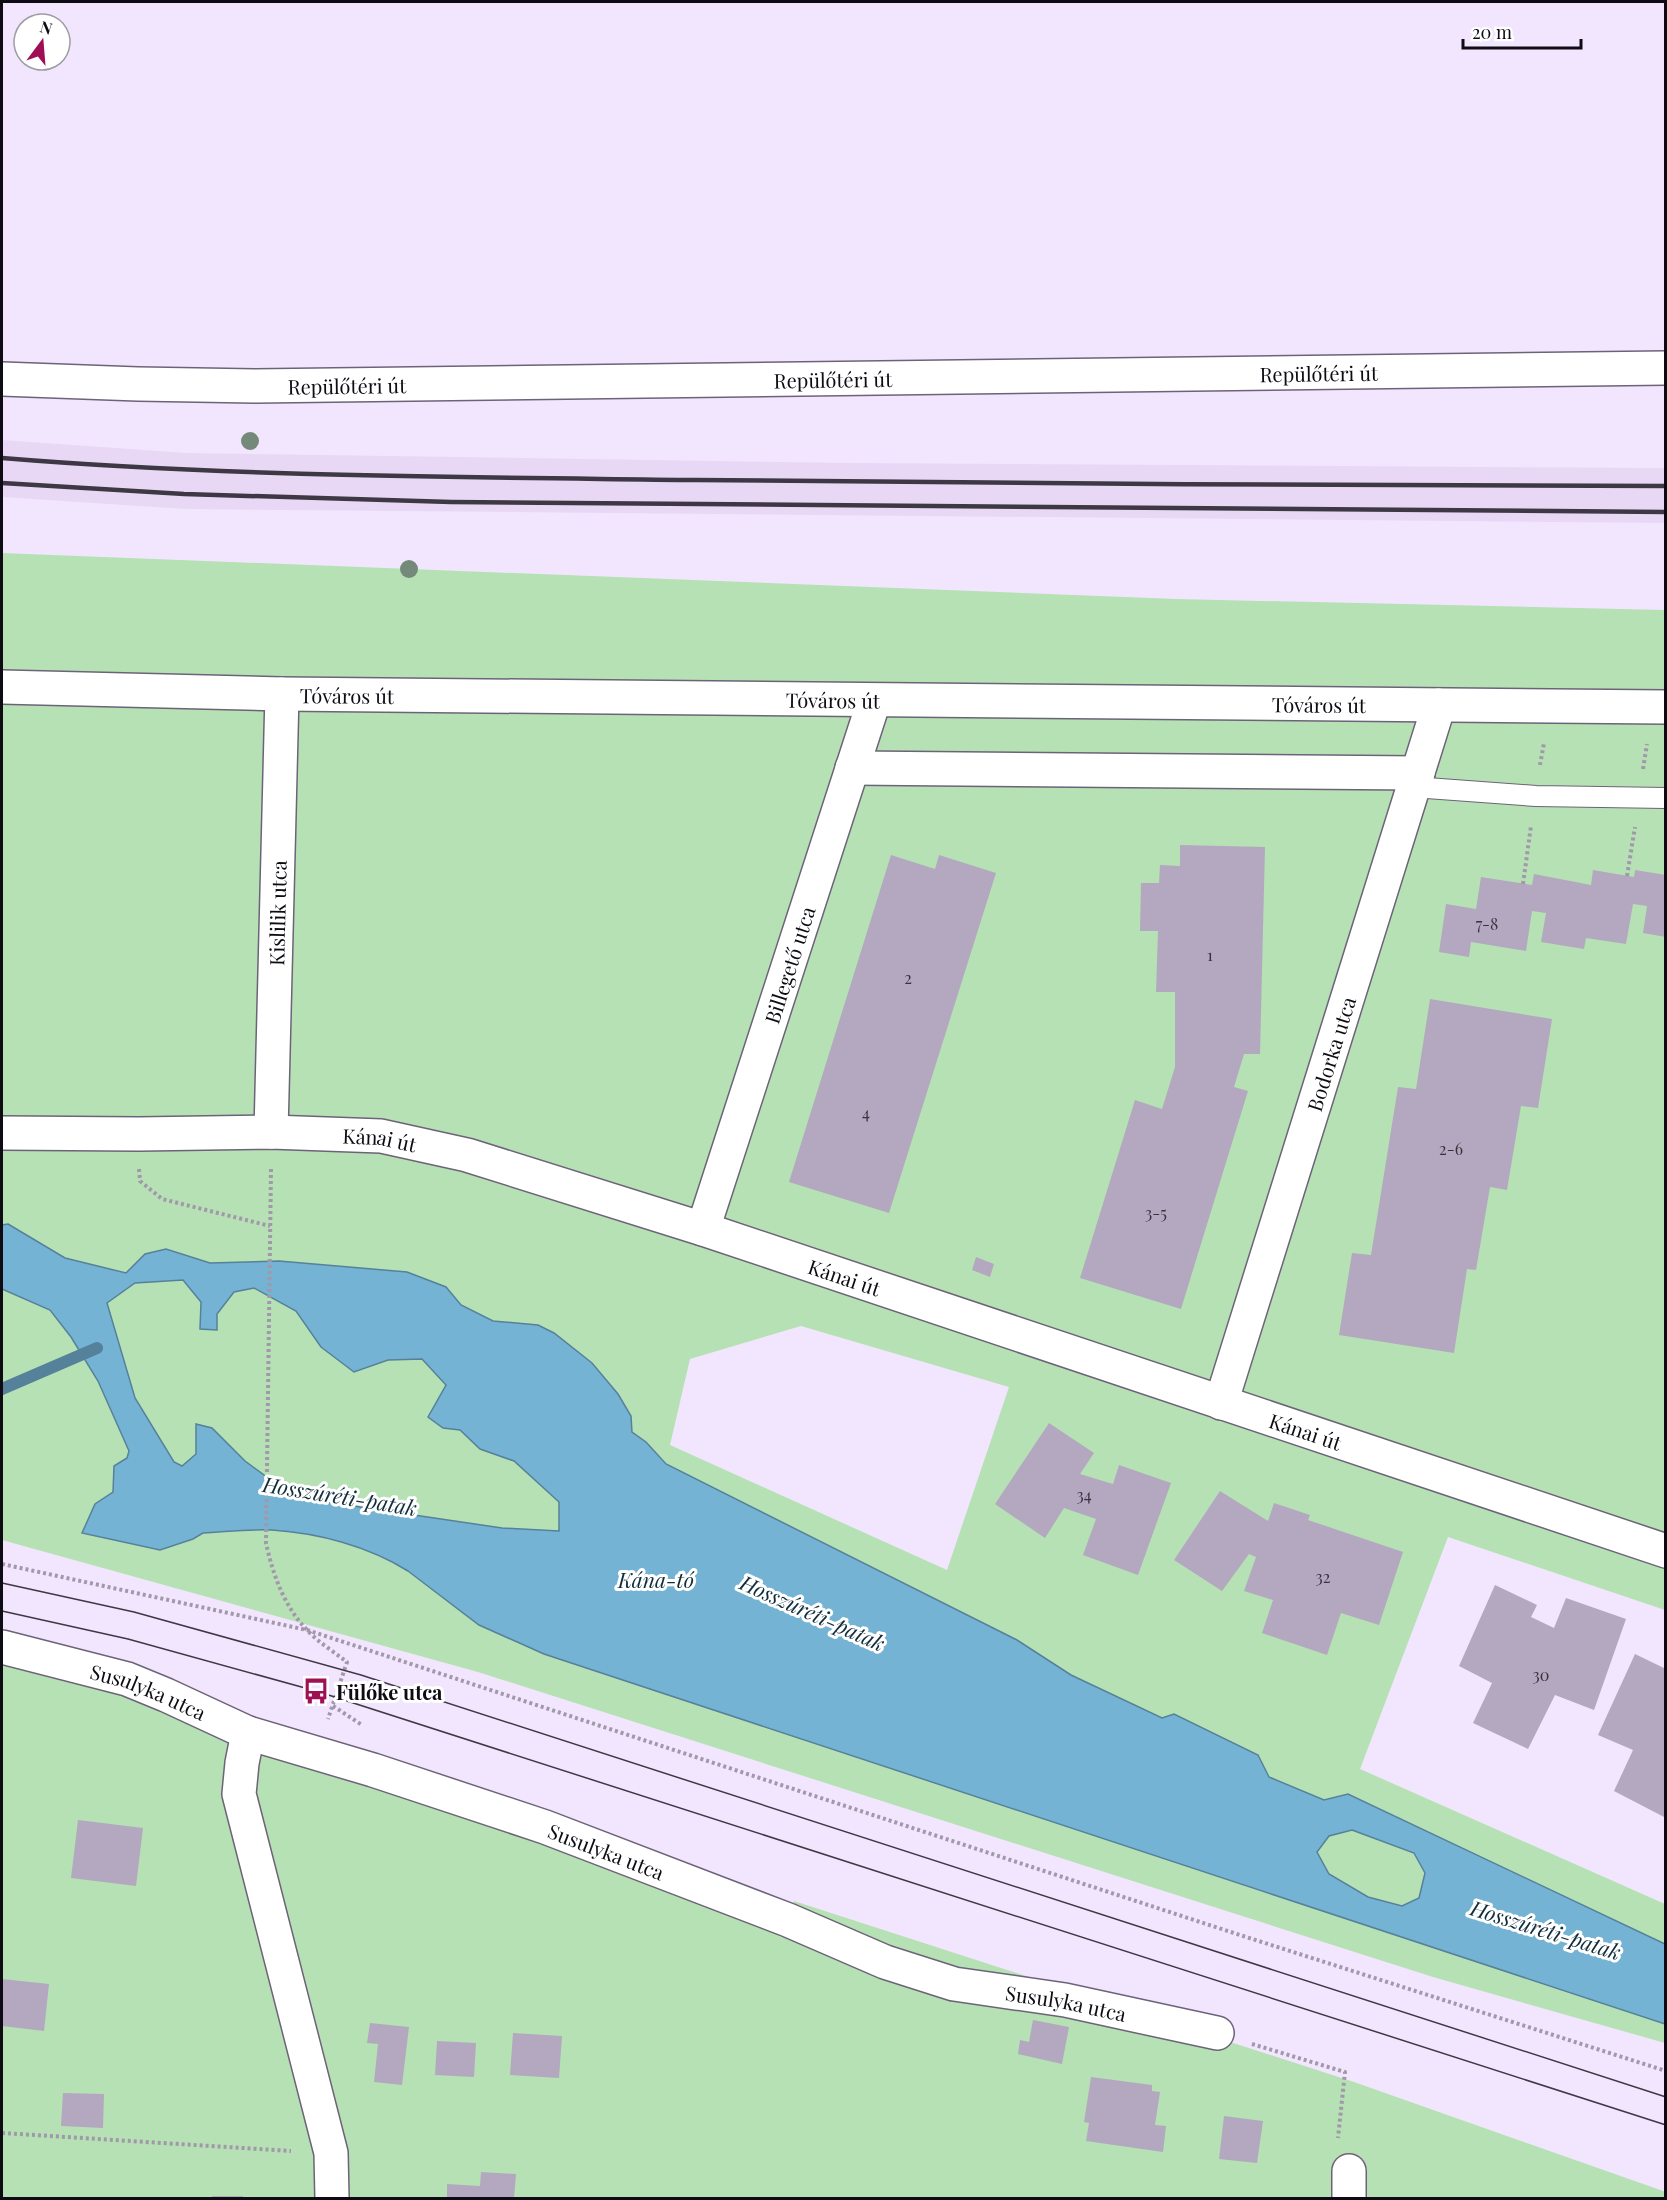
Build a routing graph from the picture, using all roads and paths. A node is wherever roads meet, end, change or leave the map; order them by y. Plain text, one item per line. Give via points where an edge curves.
1 (1665, 368) edge
2 (2, 379) edge
3 (2, 687) edge
4 (282, 694) junction
5 (874, 701) junction
6 (1439, 705) junction
7 (1665, 707) edge
8 (852, 768) junction
9 (1416, 780) junction
10 (1665, 798) edge
11 (271, 1132) junction
12 (2, 1133) edge
13 (140, 1181) dead end
14 (270, 1182) dead end
15 (270, 1226) junction
16 (704, 1229) junction
17 (1221, 1403) junction
18 (1665, 1551) edge
19 (2, 1564) edge
20 (307, 1630) junction
21 (2, 1647) edge
22 (333, 1706) dead end
23 (248, 1732) junction
24 (1217, 2033) joint
25 (1665, 2071) edge
26 (2, 2133) edge
27 (331, 2153) junction
28 (1349, 2185) edge
29 (332, 2199) edge

1 - 2 street, Repülőtéri út via 255,386
3 - 4 street, Tóváros út
4 - 5 street, Tóváros út
4 - 11 street, Kislilik utca
5 - 6 street, Tóváros út
5 - 8 street, Billegető utca
6 - 7 street, Tóváros út
6 - 9 street, Bodorka utca
8 - 9 street
8 - 16 street, Billegető utca
9 - 10 lane via 1536,796
9 - 17 street, Bodorka utca
11 - 12 street, Kánai út
11 - 16 street, Kánai út via 381,1136 467,1155
13 - 15 path via 162,1199
14 - 15 path
15 - 20 path via 266,1543 273,1573 286,1601
16 - 17 street, Kánai út
17 - 18 street, Kánai út
19 - 20 path
20 - 22 path via 347,1662
20 - 25 path
21 - 23 street, Susulyka utca via 127,1679
23 - 24 street, Susulyka utca via 545,1827 788,1920 885,1962 954,1984 1065,2000
23 - 27 street via 239,1794
24 - 28 path via 1345,2072 1336,2159
26 - 27 path
27 - 29 street

